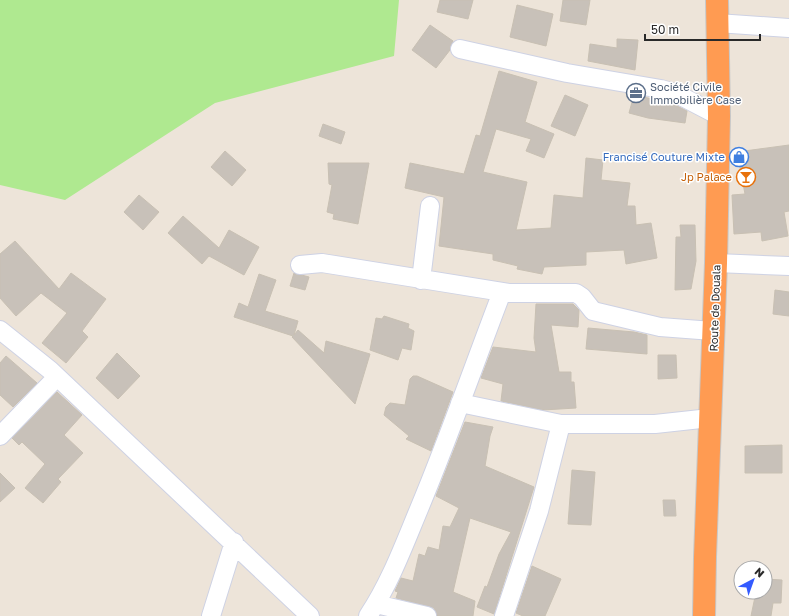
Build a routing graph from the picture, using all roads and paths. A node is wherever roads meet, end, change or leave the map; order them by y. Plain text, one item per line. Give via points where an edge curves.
1 (717, 0) edge
2 (717, 23) junction
3 (789, 28) edge
4 (460, 49) dead end
5 (718, 116) junction
6 (430, 206) dead end
7 (716, 263) junction
8 (300, 265) dead end
9 (789, 266) edge
10 (421, 280) junction
11 (502, 292) junction
12 (0, 330) edge
13 (713, 330) junction
14 (57, 376) junction
15 (460, 403) junction
16 (710, 418) junction
17 (561, 424) junction
18 (0, 436) edge
19 (234, 542) junction
20 (372, 610) edge
21 (211, 616) edge
22 (310, 616) edge
23 (427, 616) edge
24 (504, 616) edge
25 (704, 616) edge

1 - 2 highway, Route de Douala
2 - 3 street
2 - 5 highway, Route de Douala
4 - 5 street via 567,73 661,89
5 - 7 highway, Route de Douala
6 - 10 street
7 - 9 street
7 - 13 highway, Route de Douala
8 - 10 street via 322,263
10 - 11 street
11 - 13 street via 576,293 593,311 660,327
11 - 15 street
12 - 14 street
13 - 16 highway, Route de Douala
14 - 18 street
14 - 19 street
15 - 17 street
15 - 20 street via 410,531
16 - 17 street via 655,424
16 - 25 highway, Route de Douala
17 - 24 street via 540,511
19 - 21 street
19 - 22 street
20 - 23 street

